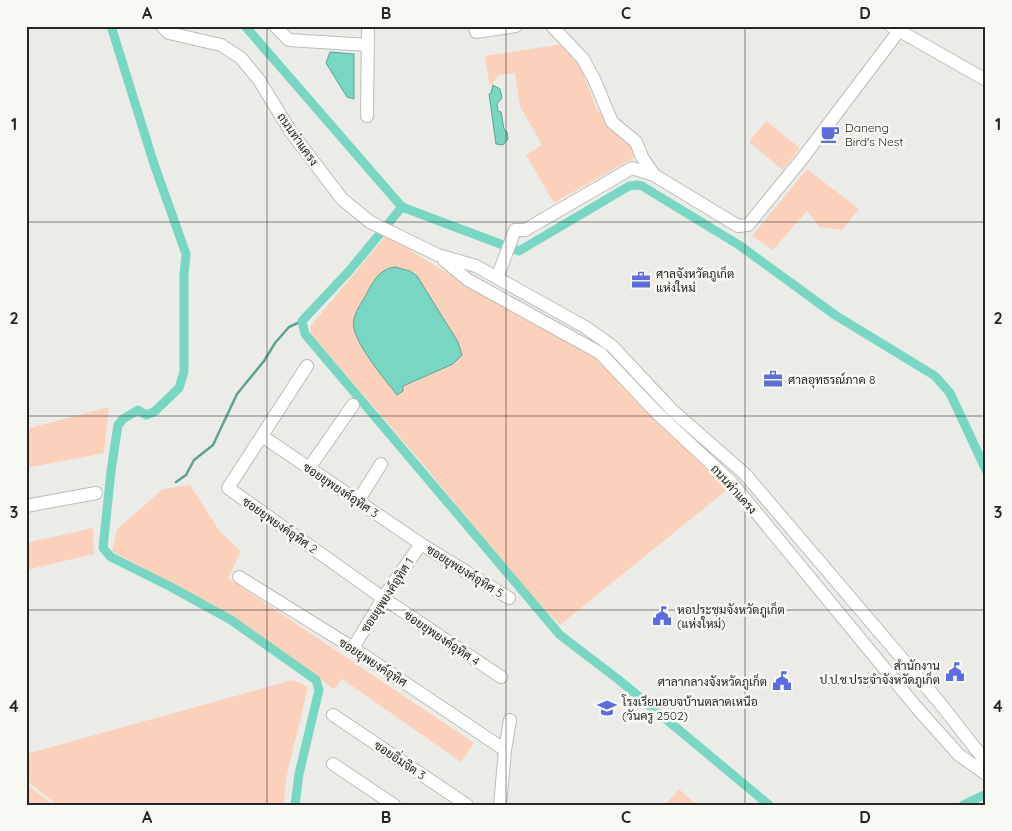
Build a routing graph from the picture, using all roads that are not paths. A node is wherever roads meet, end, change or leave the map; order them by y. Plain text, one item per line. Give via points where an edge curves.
1 (162, 26) edge
2 (275, 26) edge
3 (368, 26) edge
4 (475, 26) edge
5 (516, 26) edge
6 (552, 26) edge
7 (895, 29) edge
8 (368, 45) junction
9 (986, 80) edge
10 (367, 116) dead end
11 (654, 175) junction
12 (438, 255) junction
13 (497, 278) junction
14 (307, 366) dead end
15 (353, 405) dead end
16 (262, 436) junction
17 (708, 442) junction
18 (699, 452) junction
19 (381, 464) dead end
20 (309, 468) junction
21 (96, 493) dead end
22 (358, 501) junction
23 (26, 506) edge
24 (421, 544) junction
25 (239, 577) dead end
26 (383, 598) junction
27 (510, 598) dead end
28 (353, 648) junction
29 (501, 677) dead end
30 (333, 715) dead end
31 (510, 720) dead end
32 (505, 750) junction
33 (986, 762) edge
34 (333, 764) dead end
35 (986, 774) edge
36 (394, 805) edge
37 (467, 805) edge
38 (500, 805) edge

1 - 12 street, ถนนท่าแครง via 170,33 220,44 241,58 342,199 370,222
2 - 8 street via 288,40
3 - 8 street
4 - 5 street via 476,32
6 - 11 street via 583,59 612,122 636,142
7 - 9 street
7 - 11 street via 802,159 748,225 738,226
8 - 10 street
11 - 13 street via 632,168 525,230 515,230
12 - 13 street, ถนนท่าแครง via 476,266
12 - 18 street, ถนนท่าแครง via 468,280 600,353
13 - 17 street, ถนนท่าแครง via 585,327 612,346 673,412
14 - 16 street
15 - 20 street
16 - 20 street, ซอยยุพยงค์อุทิศ 3
16 - 26 street, ซอยยุพยงค์อุทิศ 2 via 228,488
17 - 18 street
17 - 33 street, ถนนท่าแครง via 745,474
18 - 35 street, ถนนท่าแครง via 732,483 917,708 959,755
19 - 22 street
20 - 22 street, ซอยยุพยงค์อุทิศ 3
21 - 23 street
22 - 24 street, ซอยยุพยงค์อุทิศ 3
24 - 26 street, ซอยยุพยงค์อุทิศ 1
24 - 27 street, ซอยยุพยงค์อุทิศ 5
25 - 28 street, ซอยยุพยงค์อุทิศ
26 - 28 street, ซอยยุพยงค์อุทิศ 1
26 - 29 street, ซอยยุพยงค์อุทิศ 4
28 - 32 street, ซอยยุพยงค์อุทิศ
30 - 37 street, ซอยอิ่มจิต 3
31 - 32 street
32 - 38 street
34 - 36 street

